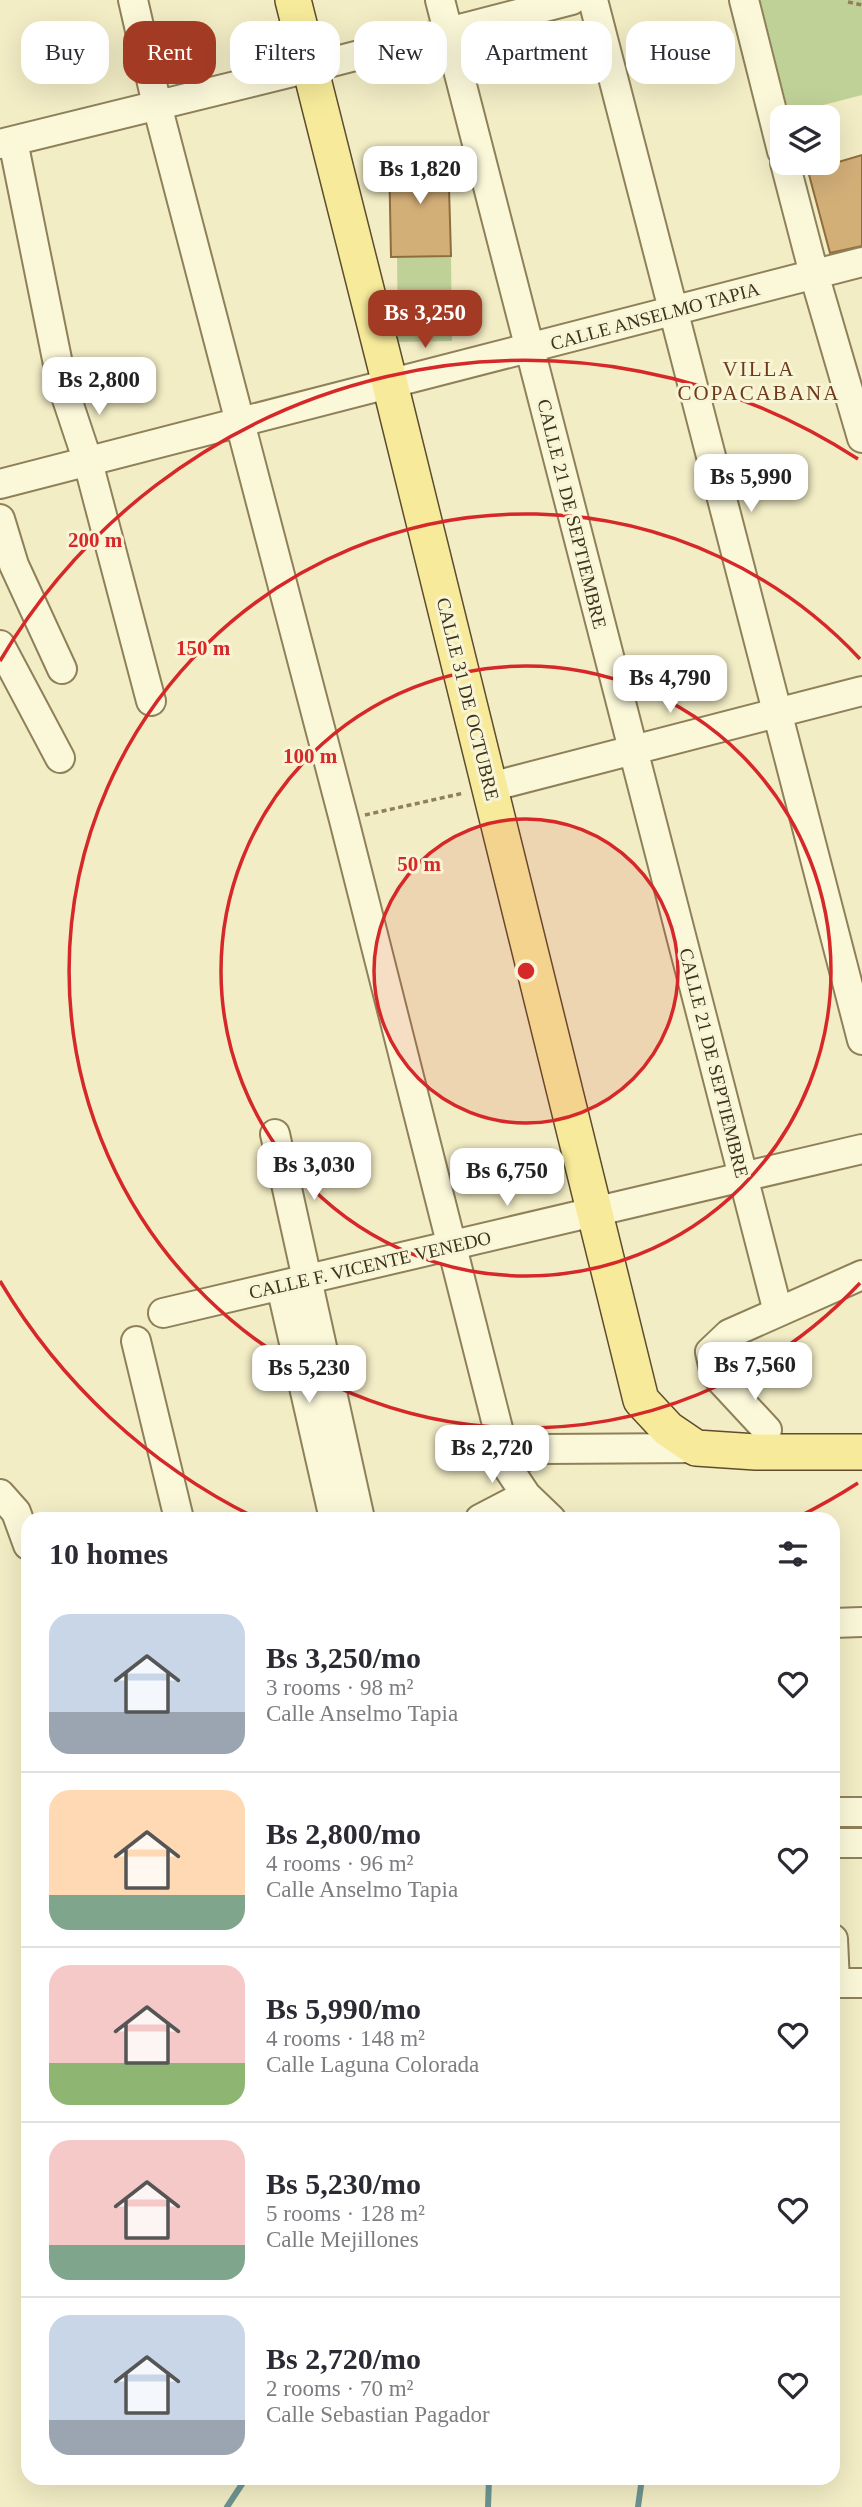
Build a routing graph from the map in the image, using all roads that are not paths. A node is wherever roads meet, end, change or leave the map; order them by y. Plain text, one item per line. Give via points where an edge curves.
1 (133, 0) edge
2 (293, 0) edge
3 (440, 0) edge
4 (572, 0) edge
5 (593, 0) edge
6 (744, 0) edge
7 (298, 21) edge
8 (448, 32) junction
9 (340, 60) edge
10 (243, 84) edge
11 (313, 84) edge
12 (157, 105) junction
13 (770, 105) edge
14 (7, 143) edge
15 (788, 175) edge
16 (862, 262) edge
17 (814, 274) junction
18 (674, 311) junction
19 (530, 348) junction
20 (390, 384) junction
21 (239, 423) junction
22 (862, 438) edge
23 (88, 462) junction
24 (0, 484) edge
25 (0, 519) edge
26 (0, 645) edge
27 (62, 669) dead end
28 (862, 691) edge
29 (151, 701) dead end
30 (777, 712) junction
31 (633, 750) junction
32 (60, 758) dead end
33 (490, 787) junction
34 (862, 1040) edge
35 (275, 1134) dead end
36 (862, 1149) edge
37 (743, 1177) junction
38 (594, 1212) junction
39 (452, 1246) junction
40 (862, 1275) edge
41 (293, 1283) junction
42 (778, 1312) junction
43 (163, 1313) dead end
44 (136, 1340) dead end
45 (640, 1400) junction
46 (862, 1428) edge
47 (768, 1430) junction
48 (696, 1448) junction
49 (862, 1452) edge
50 (508, 1468) junction
51 (0, 1494) edge
52 (526, 1495) junction
53 (177, 1512) edge
54 (333, 1512) edge
55 (358, 1512) edge
56 (493, 1512) edge
57 (544, 1512) edge
58 (21, 1526) edge
59 (862, 1622) edge
60 (840, 1623) edge
61 (840, 1812) edge
62 (862, 1812) edge

1 - 12 street
2 - 7 main road, CALLE 31 DE OCTUBRE
3 - 8 street, CALLE 21 DE SEPTIEMBRE
4 - 8 street
5 - 18 street
6 - 13 street
8 - 9 street
8 - 19 street, CALLE 21 DE SEPTIEMBRE
10 - 12 street
11 - 20 main road, CALLE 31 DE OCTUBRE
12 - 14 street
12 - 21 street
14 - 23 street via 62,384
15 - 17 street
16 - 17 street, CALLE ANSELMO TAPIA
17 - 18 street, CALLE ANSELMO TAPIA
17 - 22 street
18 - 19 street, CALLE ANSELMO TAPIA
18 - 30 street
19 - 20 street, CALLE ANSELMO TAPIA
19 - 31 street, CALLE 21 DE SEPTIEMBRE
20 - 21 street, CALLE ANSELMO TAPIA
20 - 33 main road, CALLE 31 DE OCTUBRE
21 - 23 street, CALLE ANSELMO TAPIA
21 - 39 street
23 - 24 street, CALLE ANSELMO TAPIA
23 - 29 street
25 - 27 street via 14,565
26 - 32 street
28 - 30 street
30 - 31 street
30 - 34 street
31 - 33 street
31 - 37 street, CALLE 21 DE SEPTIEMBRE
33 - 38 main road, CALLE 31 DE OCTUBRE
35 - 41 street
36 - 37 street, CALLE F. VICENTE VENEDO
37 - 38 street, CALLE F. VICENTE VENEDO
37 - 42 street, CALLE 21 DE SEPTIEMBRE
38 - 39 street, CALLE F. VICENTE VENEDO
38 - 45 main road, CALLE 31 DE OCTUBRE
39 - 41 street, CALLE F. VICENTE VENEDO
39 - 50 street
40 - 42 street
41 - 43 street, CALLE F. VICENTE VENEDO
41 - 54 street
41 - 55 street
42 - 47 street via 729,1334 710,1352 715,1374
44 - 53 street
45 - 47 main road via 702,1425
45 - 48 main road via 668,1429
46 - 47 main road
48 - 49 main road
48 - 50 street via 544,1448
50 - 52 street
51 - 58 street
52 - 56 street
52 - 57 street
59 - 60 street
61 - 62 street

